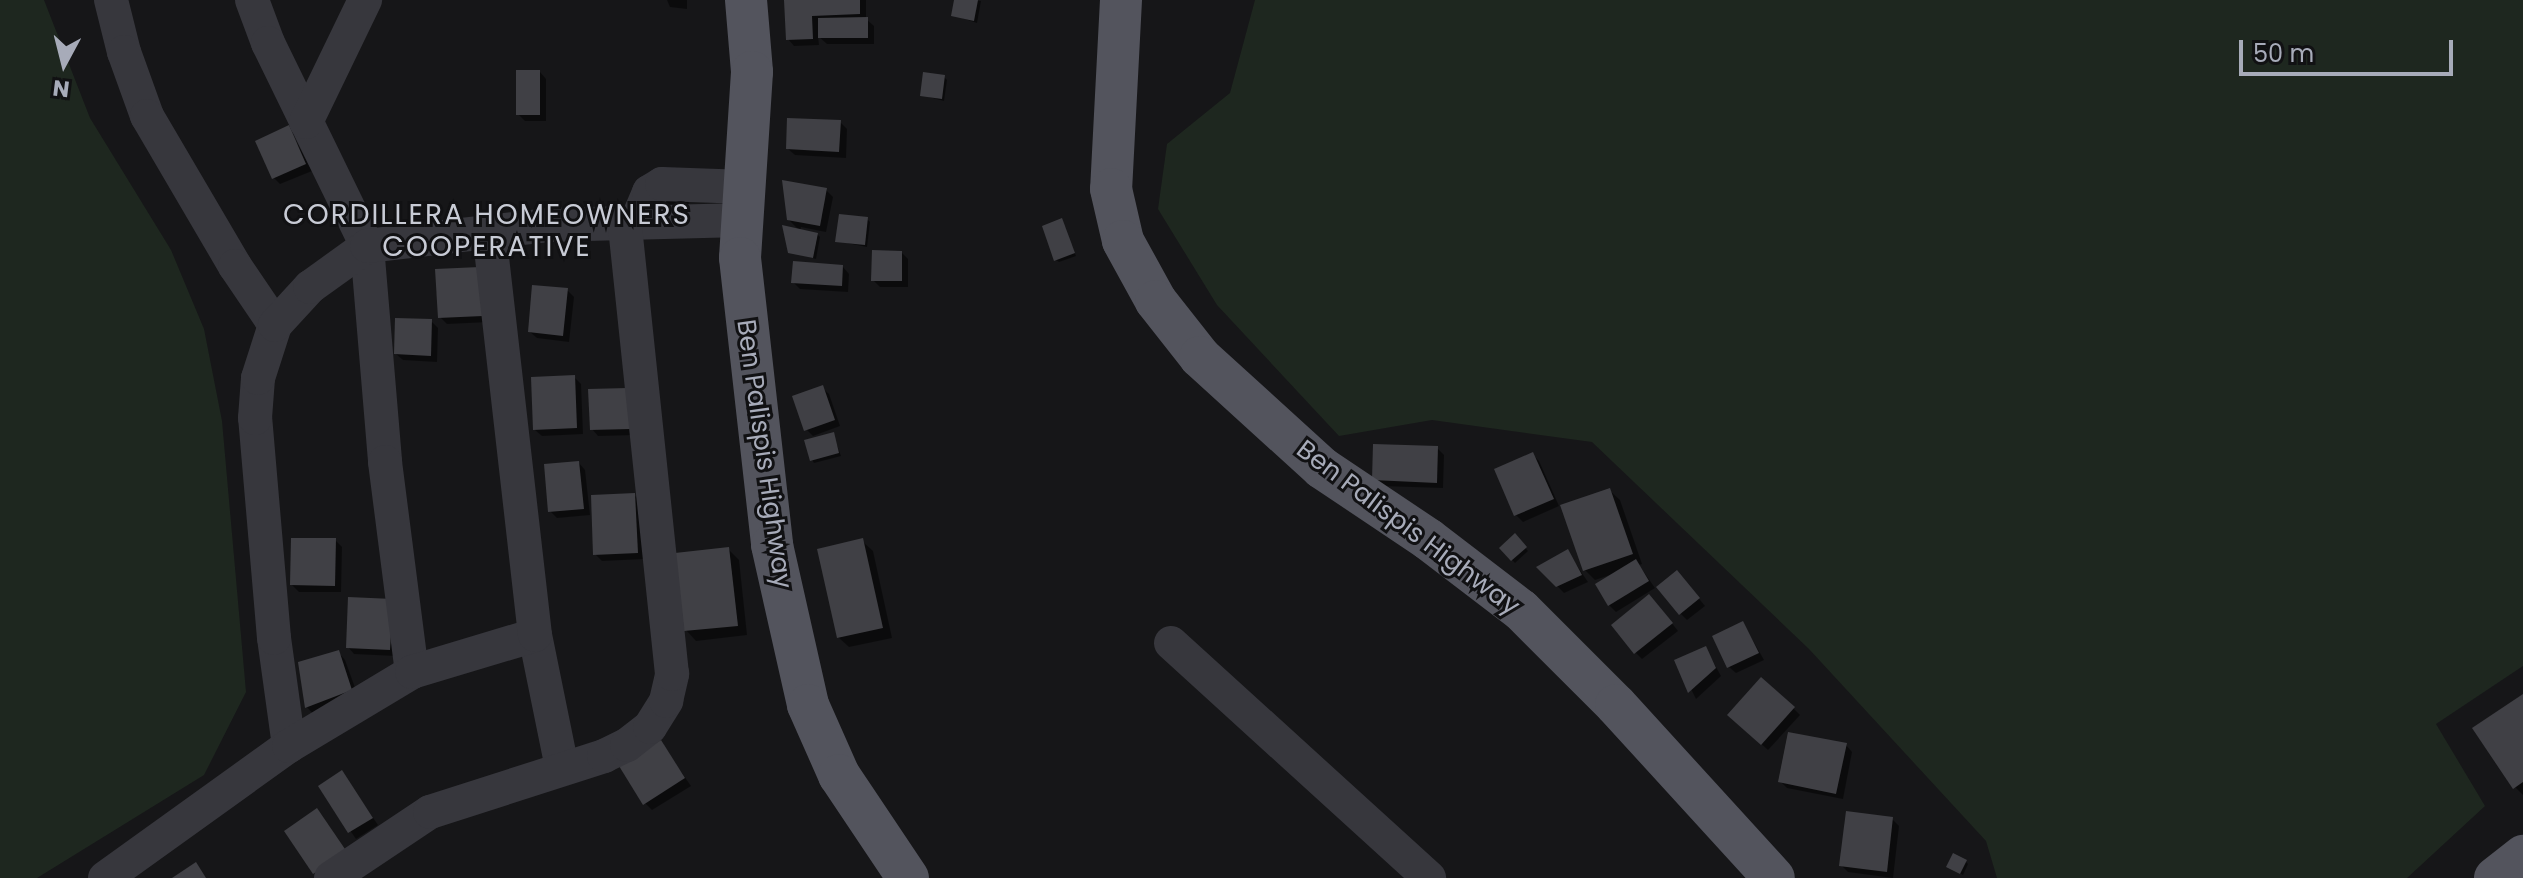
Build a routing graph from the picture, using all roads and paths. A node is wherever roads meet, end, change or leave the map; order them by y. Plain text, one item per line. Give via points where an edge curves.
1 (111, 0) edge
2 (252, 0) edge
3 (365, 0) edge
4 (746, 0) edge
5 (1121, 0) edge
6 (306, 122) junction
7 (744, 204) junction
8 (630, 223) junction
9 (489, 232) junction
10 (367, 246) junction
11 (275, 325) junction
12 (535, 635) junction
13 (1171, 643) dead end
14 (412, 672) junction
15 (289, 746) junction
16 (562, 768) junction
17 (2523, 856) edge
18 (105, 878) edge
19 (331, 878) edge
20 (908, 878) edge
21 (1429, 878) edge
22 (1774, 878) edge
23 (2495, 878) edge

1 - 11 street via 147,116
2 - 6 street
3 - 6 street
4 - 7 main road, Ben Palispis Highway via 752,72
5 - 22 main road, Ben Palispis Highway via 1111,189 1123,241 1156,301 1200,357 1322,468 1521,610
6 - 10 street
7 - 8 street
7 - 20 main road, Ben Palispis Highway via 740,258 766,502 808,705 839,775
8 - 9 street
8 - 16 street via 672,674 666,701 650,727 604,756
9 - 10 street
9 - 12 street
10 - 11 street via 310,287
10 - 14 street via 385,462
11 - 15 street via 258,378 255,418
12 - 14 street
12 - 16 street
13 - 21 street
14 - 15 street
15 - 18 street
16 - 19 street via 430,812
17 - 23 main road

